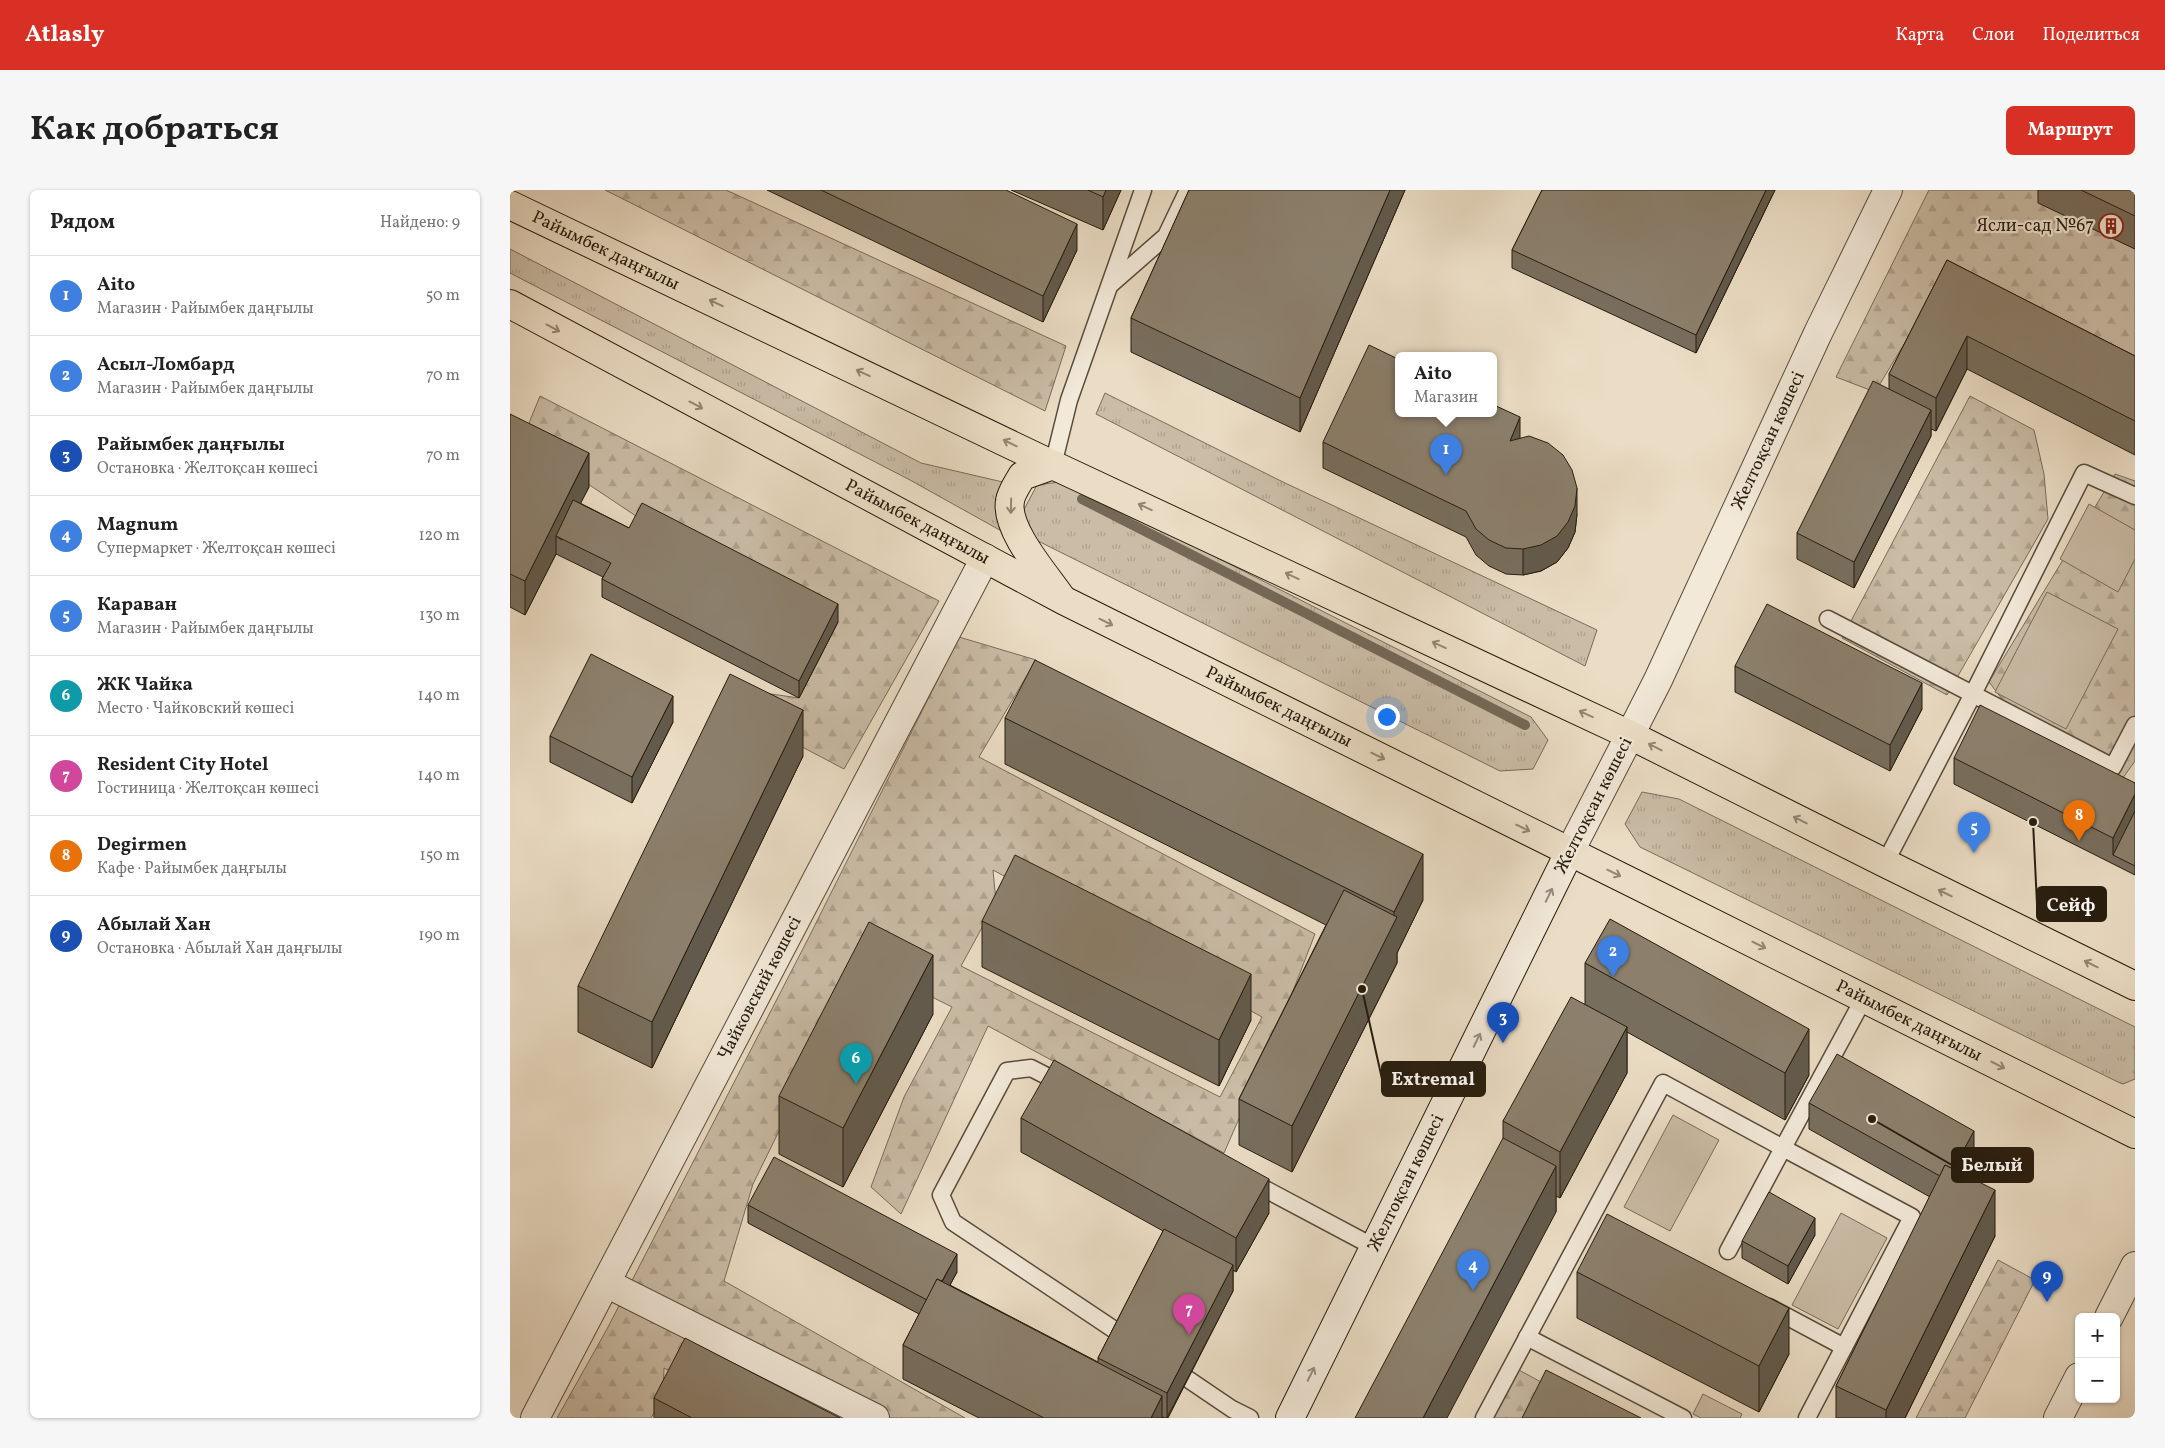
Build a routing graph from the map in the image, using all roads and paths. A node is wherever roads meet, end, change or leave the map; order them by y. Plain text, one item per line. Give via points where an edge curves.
1 (1143, 190) edge
2 (1188, 190) edge
3 (1888, 190) edge
4 (510, 205) edge
5 (1110, 285) junction
6 (510, 304) edge
7 (1053, 465) junction
8 (2135, 496) edge
9 (985, 558) junction
10 (1063, 600) junction
11 (1828, 619) dead end
12 (1973, 694) junction
13 (2135, 725) edge
14 (1630, 734) junction
15 (1570, 851) junction
16 (1885, 863) junction
17 (2135, 986) edge
18 (1864, 998) junction
19 (1074, 1090) edge
20 (2135, 1134) edge
21 (1783, 1148) junction
22 (1240, 1176) edge
23 (1593, 1213) junction
24 (1609, 1222) edge
25 (1374, 1247) junction
26 (1728, 1251) dead end
27 (2135, 1266) edge
28 (606, 1283) junction
29 (1753, 1299) edge
30 (2111, 1313) edge
31 (1527, 1337) junction
32 (1844, 1347) junction
33 (1144, 1350) edge
34 (1160, 1360) edge
35 (2075, 1385) edge
36 (535, 1418) edge
37 (875, 1418) edge
38 (1250, 1418) edge
39 (1290, 1418) edge
40 (1484, 1418) edge
41 (1683, 1418) edge
42 (1807, 1418) edge
43 (2058, 1418) edge

1 - 5 lane
2 - 5 lane via 1166,236
3 - 14 street, Желтоқсан көшесі
7 -> 4 main road, Райымбек даңғылы
5 - 7 lane via 1069,400
6 -> 9 main road, Райымбек даңғылы
7 -> 10 main road via 1022,476 1010,500 1011,519 1023,543
14 -> 7 main road, Райымбек даңғылы
8 - 12 lane via 2084,473
9 - 10 main road, Райымбек даңғылы
9 - 28 street, Чайковский көшесі
10 -> 15 main road, Райымбек даңғылы
11 - 12 lane
12 - 13 lane via 2113,767
12 - 16 lane
14 - 15 street, Желтоқсан көшесі
16 -> 14 main road, Райымбек даңғылы
15 -> 18 main road, Райымбек даңғылы
25 -> 15 street, Желтоқсан көшесі
17 -> 16 main road, Райымбек даңғылы
18 -> 20 main road, Райымбек даңғылы
18 - 21 lane
19 - 33 lane via 1031,1068 1007,1071 941,1194 953,1222
21 - 23 lane via 1663,1083
21 - 26 lane
21 - 32 lane via 1912,1216
22 - 25 lane
23 - 24 lane
23 - 31 lane
39 -> 25 street, Желтоқсан көшесі
27 - 30 street
28 - 36 street, Чайковский көшесі
28 - 37 street
29 - 32 lane
31 - 40 lane
31 - 41 lane
32 - 42 lane
34 - 38 lane
35 - 43 street

